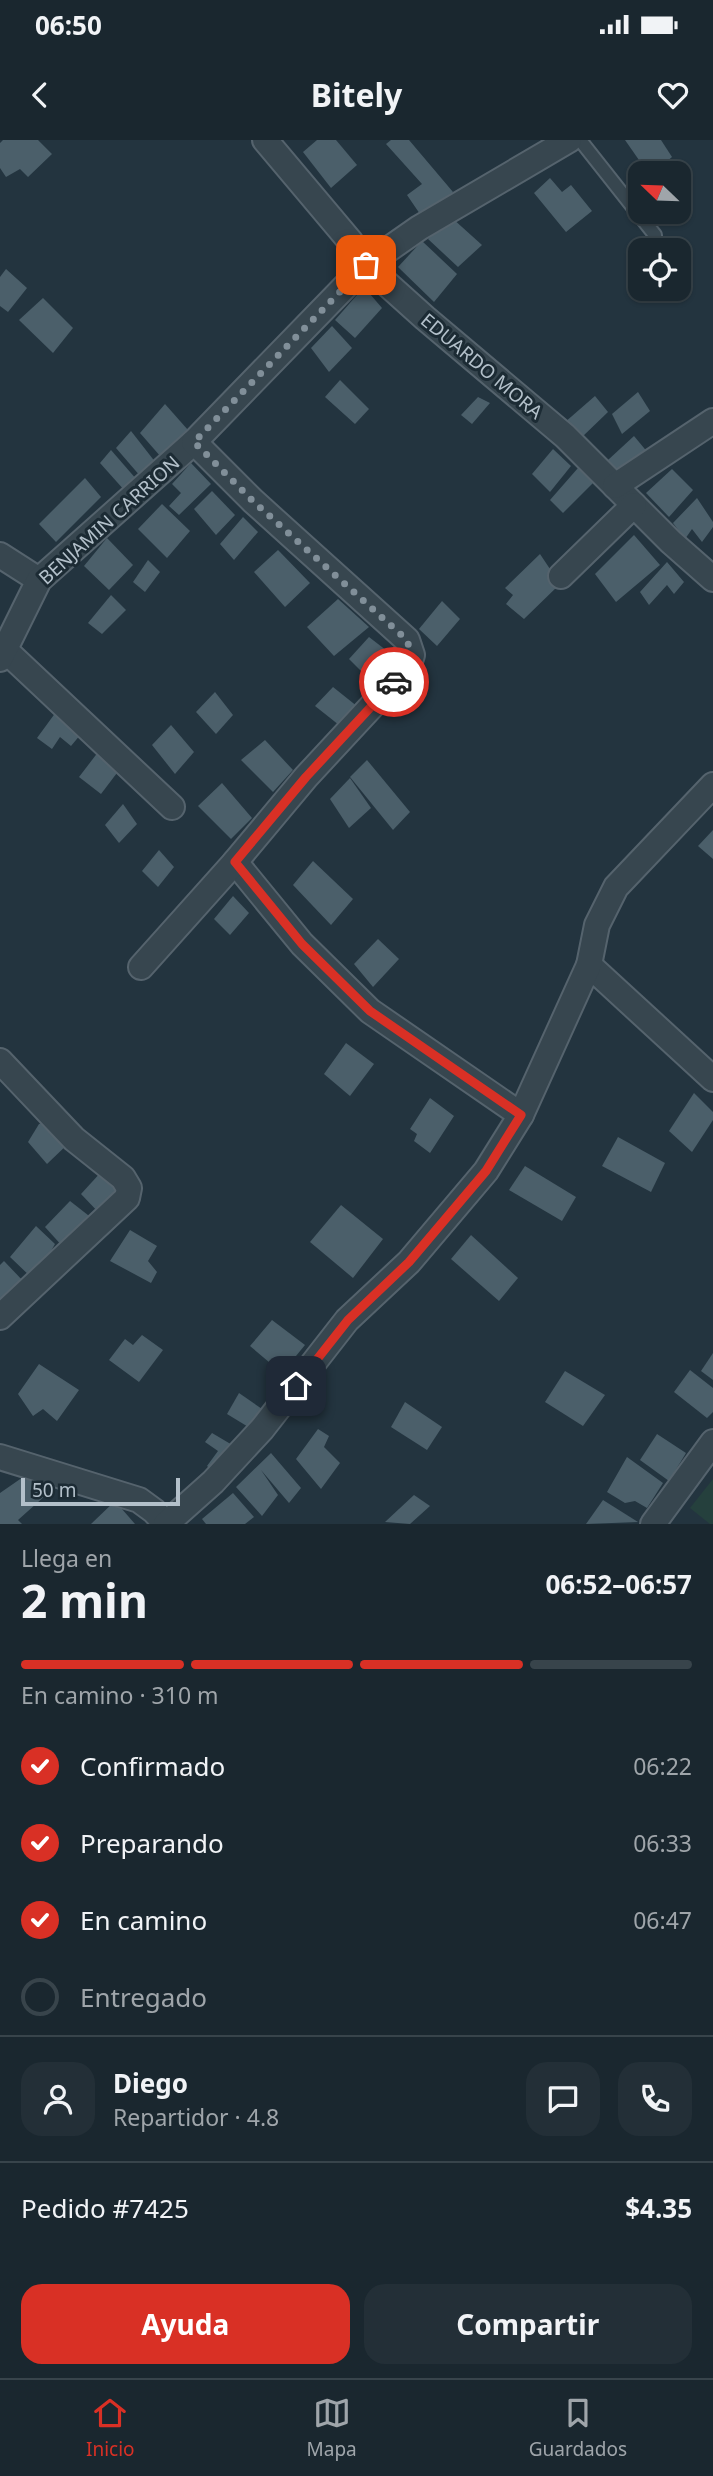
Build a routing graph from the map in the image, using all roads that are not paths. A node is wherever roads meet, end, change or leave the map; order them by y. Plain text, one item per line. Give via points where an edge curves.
1 (265, 140) edge
2 (569, 140) edge
3 (580, 140) edge
4 (655, 235) dead end
5 (366, 265) junction
6 (713, 421) edge
7 (194, 442) junction
8 (615, 486) junction
9 (634, 505) junction
10 (0, 555) edge
11 (561, 576) dead end
12 (713, 579) edge
13 (38, 580) junction
14 (3, 654) edge
15 (713, 785) edge
16 (172, 807) dead end
17 (235, 862) junction
18 (589, 965) junction
19 (141, 967) dead end
20 (0, 1061) edge
21 (713, 1079) edge
22 (521, 1115) junction
23 (0, 1317) edge
24 (713, 1442) edge
25 (0, 1457) edge
26 (166, 1524) edge
27 (653, 1524) edge

1 - 5 street, EDUARDO MORA
2 - 5 street, BENJAMIN CARRION via 419,228
3 - 4 lane
5 - 7 street, BENJAMIN CARRION
5 - 8 street, EDUARDO MORA via 565,436
6 - 8 street
7 - 13 street, BENJAMIN CARRION
7 - 17 street via 407,640 412,655 408,667
8 - 9 street, EDUARDO MORA
9 - 11 street
9 - 12 street, EDUARDO MORA
10 - 13 street
13 - 14 street, BENJAMIN CARRION
14 - 16 street
15 - 18 street via 616,887 597,925
17 - 19 street
17 - 22 street via 302,944 370,1011
18 - 21 street
18 - 22 street
20 - 23 street via 74,1139 129,1188 127,1198
22 - 26 street via 486,1171 409,1262 348,1320 262,1429 213,1482
24 - 27 street
25 - 26 street via 139,1500

